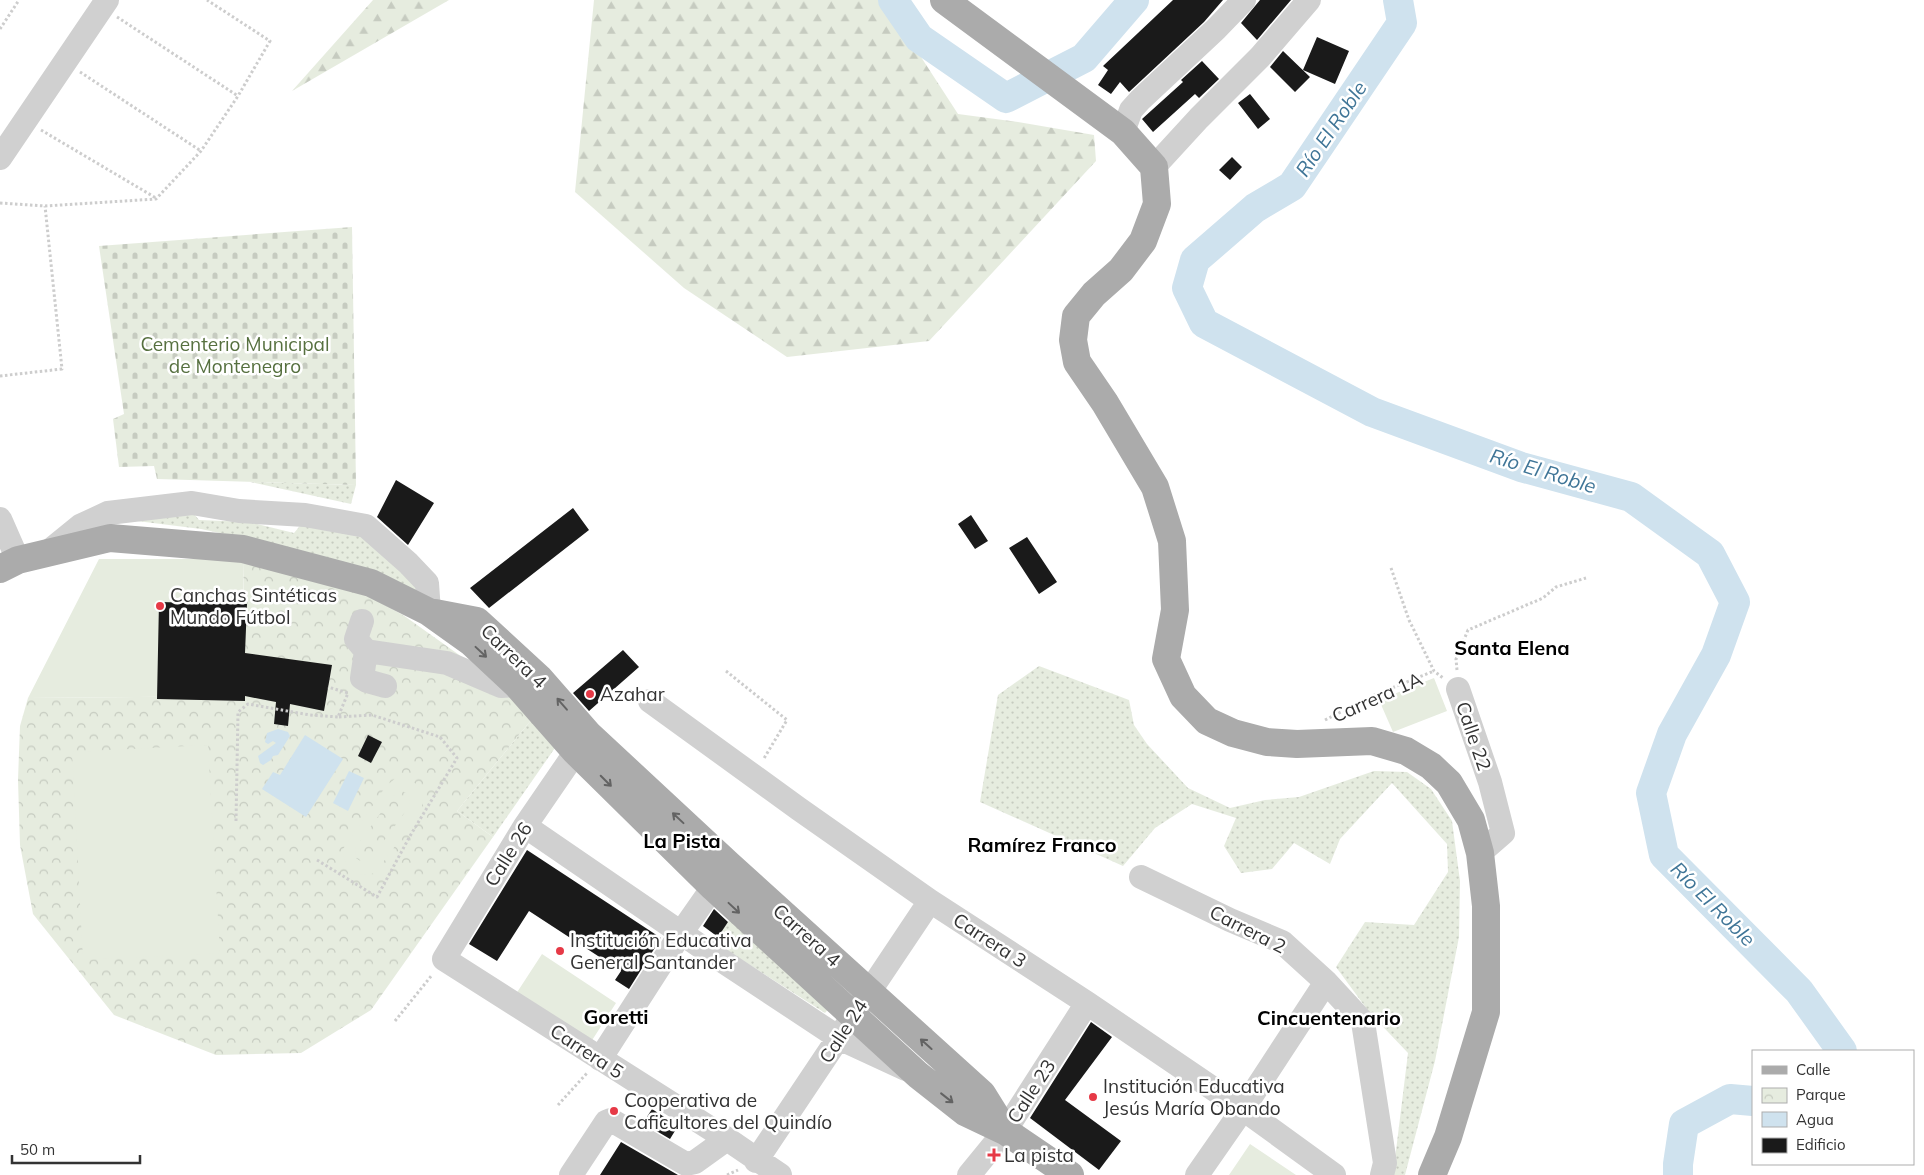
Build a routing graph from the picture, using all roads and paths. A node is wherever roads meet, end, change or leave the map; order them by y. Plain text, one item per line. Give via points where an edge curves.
1 (19, 0) edge
2 (207, 0) edge
3 (944, 0) edge
4 (1244, 0) edge
5 (1309, 0) edge
6 (105, 4) edge
7 (0, 29) edge
8 (65, 63) junction
9 (238, 96) junction
10 (25, 121) junction
11 (1123, 132) junction
12 (201, 151) junction
13 (0, 158) edge
14 (1154, 167) junction
15 (156, 199) junction
16 (0, 204) edge
17 (45, 206) junction
18 (0, 376) edge
19 (0, 519) edge
20 (48, 552) junction
21 (9, 565) edge
22 (1391, 568) dead end
23 (1586, 578) dead end
24 (429, 612) junction
25 (362, 621) dead end
26 (366, 651) junction
27 (726, 671) dead end
28 (1434, 671) junction
29 (517, 685) junction
30 (386, 686) dead end
31 (328, 687) dead end
32 (1458, 689) junction
33 (650, 701) dead end
34 (338, 717) junction
35 (1320, 723) dead end
36 (582, 742) junction
37 (754, 776) junction
38 (236, 821) dead end
39 (525, 826) junction
40 (404, 832) dead end
41 (410, 836) junction
42 (1480, 853) junction
43 (317, 860) dead end
44 (729, 865) junction
45 (1141, 877) dead end
46 (713, 887) junction
47 (930, 901) junction
48 (681, 933) junction
49 (444, 959) junction
50 (1326, 982) junction
51 (869, 992) junction
52 (1087, 1003) junction
53 (395, 1021) dead end
54 (847, 1028) junction
55 (600, 1059) junction
56 (558, 1105) dead end
57 (1243, 1110) junction
58 (1005, 1131) junction
59 (1448, 1137) junction
60 (727, 1139) junction
61 (756, 1160) junction
62 (571, 1175) edge
63 (780, 1175) edge
64 (968, 1175) edge
65 (1070, 1175) edge
66 (1197, 1175) edge
67 (1334, 1175) edge
68 (1382, 1175) edge
69 (1414, 1175) edge
70 (1432, 1175) edge

1 - 7 path
2 - 9 path via 270,41
3 - 11 main road
4 - 11 street via 1140,100
5 - 14 street via 1260,57
6 - 8 street
6 - 9 path
8 - 10 street
8 - 12 path
9 - 12 path
10 - 13 street
10 - 15 path
11 - 14 main road
12 - 15 path
14 - 42 main road via 1157,204 1143,241 1121,270 1094,294 1076,316 1073,340 1077,362 1155,487 1172,541 1174,610 1166,659 1183,696 1207,721 1233,733 1267,742 1372,741 1406,751 1431,766 1449,783 1471,820
15 - 17 path
16 - 17 path
17 - 18 path via 62,369
19 - 21 street
20 - 21 main road
20 - 24 main road via 110,538 243,549 371,583
20 - 24 street via 80,526 108,513 192,503 239,511 305,515 366,526 427,583
22 - 28 path, Calle 22 via 1409,620
23 - 32 path via 1556,587 1543,598 1468,630 1456,659
24 -> 29 main road, Carrera 4 via 471,642
36 -> 24 main road, Carrera 4 via 539,678 477,621
25 - 26 street via 356,639
26 - 29 street via 447,663 501,686
26 - 30 street via 362,678
27 - 37 path via 787,720
28 - 32 path, Calle 22
28 - 35 path, Carrera 1A via 1372,696
29 - 36 main road, Carrera 4
31 - 34 path via 348,693
32 - 42 street, Calle 22 via 1490,782 1503,833
33 - 37 street, Carrera 3
34 - 38 path via 248,704 238,712
34 - 41 path via 372,715 440,737 457,758
36 - 39 street, Calle 26
44 -> 36 main road, Carrera 4
36 -> 46 main road, Carrera 4
37 - 47 street, Carrera 3
39 - 48 street, Carrera 4
39 - 49 street, Calle 26
40 - 41 path
41 - 43 path via 377,897
42 - 59 main road via 1486,906 1486,1012
44 - 46 street
44 - 51 main road, Carrera 4
45 - 50 street, Carrera 2 via 1282,942
46 - 48 street
46 -> 54 main road, Carrera 4
47 - 51 street, Calle 24
47 - 52 street, Carrera 3
48 - 54 street, Carrera 4
48 - 55 street
49 - 53 path
49 - 55 street, Carrera 5
50 - 57 street
50 - 68 street, Carrera 2 via 1363,1022 1384,1163
51 - 54 street, Calle 24
58 -> 51 main road, Carrera 4 via 982,1094
52 - 57 street, Carrera 3
52 - 58 street, Calle 23
54 -> 58 main road, Carrera 4 via 918,1075 965,1112
54 - 61 street, Calle 24
55 - 56 path
55 - 60 street, Carrera 5
57 - 66 street
57 - 67 street, Carrera 3
58 - 64 street, Calle 23
58 - 65 main road, Carrera 4
59 - 69 main road
59 - 70 main road
60 - 61 street, Carrera 5
60 - 62 street via 695,1162 686,1164 611,1120 606,1122
61 - 63 street, Carrera 5

